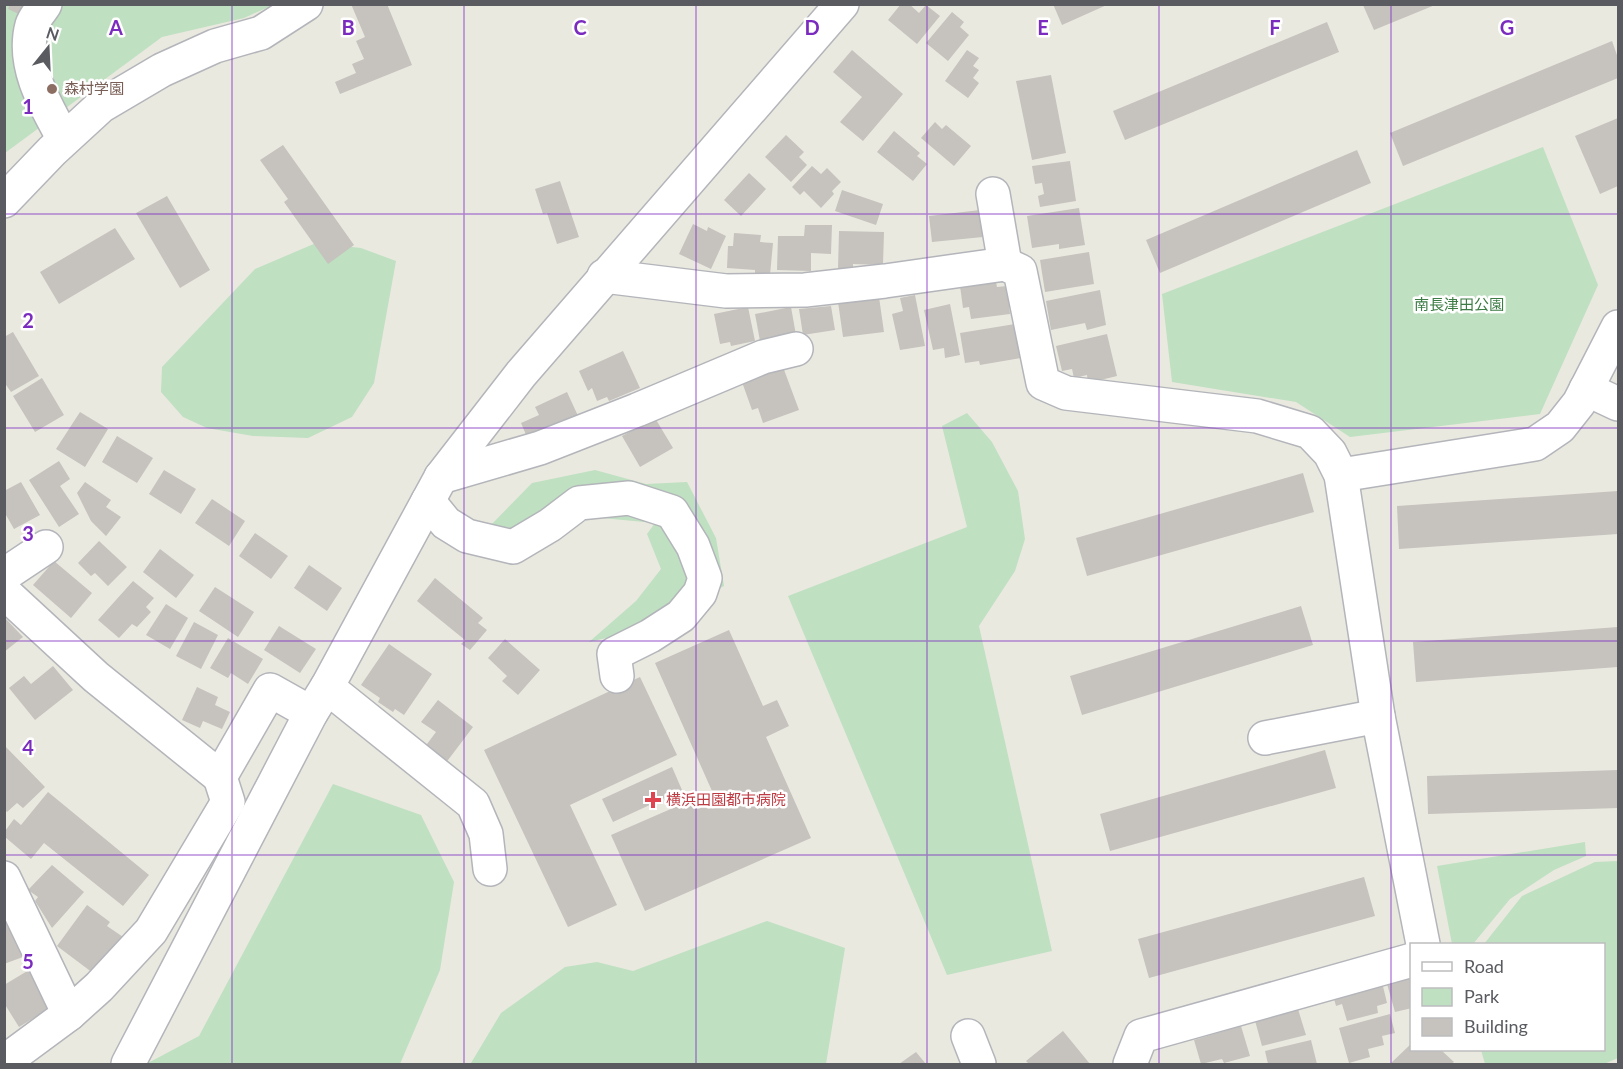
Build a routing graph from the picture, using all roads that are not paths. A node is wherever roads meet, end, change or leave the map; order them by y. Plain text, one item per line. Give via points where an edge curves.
1 (45, 4) edge
2 (306, 4) edge
3 (842, 4) edge
4 (64, 140) junction
5 (993, 194) dead end
6 (4, 201) edge
7 (1005, 264) junction
8 (604, 276) junction
9 (1618, 327) edge
10 (796, 349) dead end
11 (1586, 389) junction
12 (1618, 404) edge
13 (1341, 475) junction
14 (434, 489) junction
15 (46, 547) dead end
16 (4, 575) edge
17 (4, 592) edge
18 (617, 676) dead end
19 (319, 700) junction
20 (1378, 716) junction
21 (1265, 738) dead end
22 (220, 777) junction
23 (490, 869) dead end
24 (4, 878) edge
25 (1423, 943) edge
26 (1410, 961) edge
27 (69, 1014) junction
28 (4, 1062) edge
29 (128, 1065) edge
30 (1130, 1065) edge

1 - 4 street via 33,23 28,54 38,88
2 - 4 street via 261,33 215,46 162,70 101,106
3 - 8 street
4 - 6 street
5 - 7 street
7 - 8 street via 805,290 726,291
7 - 13 street via 1020,271 1043,383 1066,393 1257,416 1310,432 1330,453
8 - 14 street via 520,374
9 - 11 street
10 - 14 street via 763,357
11 - 12 street
11 - 13 street via 1560,427 1535,444
13 - 20 street
14 - 18 street via 446,523 467,536 513,547 579,503 629,498 672,512 693,546 705,578 700,592 681,616 614,654
14 - 19 street
15 - 16 street
17 - 22 street via 96,676
19 - 22 street via 270,690
19 - 23 street via 472,804 486,834
19 - 29 street
20 - 21 street
20 - 25 street
22 - 27 street via 228,802 152,931
24 - 27 street
26 - 30 street via 1142,1036
27 - 28 street

